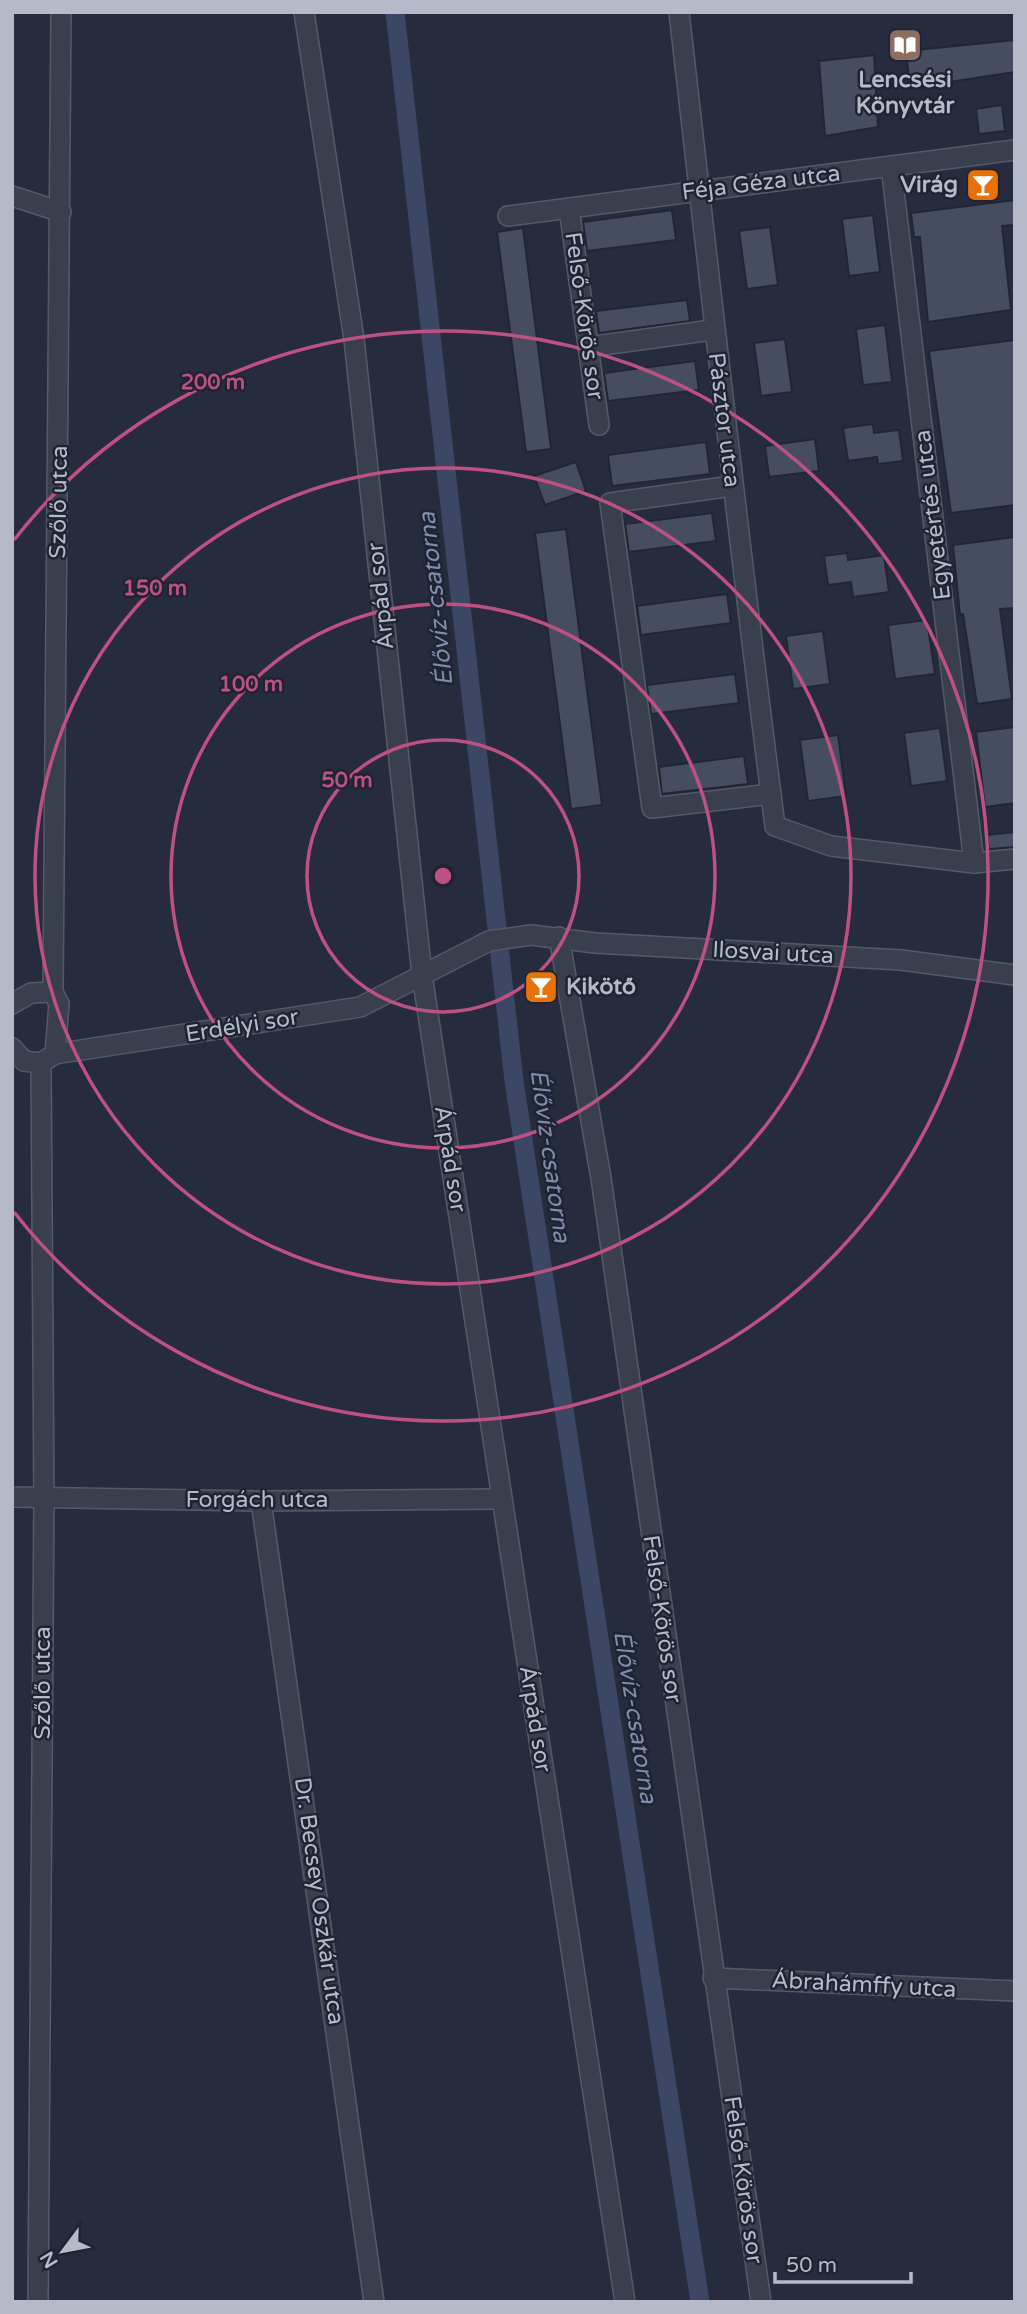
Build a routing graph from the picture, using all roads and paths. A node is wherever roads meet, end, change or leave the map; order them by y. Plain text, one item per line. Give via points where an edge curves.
1 (61, 12) edge
2 (304, 12) edge
3 (679, 12) edge
4 (1015, 150) edge
5 (891, 166) junction
6 (701, 190) junction
7 (12, 196) edge
8 (569, 208) junction
9 (61, 212) junction
10 (508, 216) dead end
11 (712, 330) junction
12 (588, 347) junction
13 (599, 425) dead end
14 (732, 486) junction
15 (771, 794) junction
16 (1015, 859) edge
17 (974, 863) junction
18 (558, 937) junction
19 (489, 941) joint
20 (422, 975) junction
21 (1015, 975) edge
22 (53, 992) junction
23 (12, 1004) edge
24 (29, 1058) edge
25 (12, 1497) edge
26 (44, 1498) junction
27 (501, 1499) junction
28 (261, 1501) junction
29 (713, 1978) junction
30 (1015, 1992) edge
31 (38, 2302) edge
32 (374, 2302) edge
33 (625, 2302) edge
34 (761, 2302) edge

1 - 9 street, Szőlő utca
2 - 20 street, Árpád sor via 354,339
3 - 6 street, Pásztor utca
4 - 5 street, Féja Géza utca
5 - 6 street, Féja Géza utca
5 - 17 street, Egyetértés utca
6 - 8 street, Féja Géza utca
6 - 11 street, Pásztor utca
7 - 9 street
8 - 10 street, Féja Géza utca
8 - 12 street, Felső-Körös sor
9 - 22 street, Szőlő utca
11 - 12 street
11 - 14 street, Pásztor utca
12 - 13 street, Felső-Körös sor
14 - 15 street, Pásztor utca
14 - 15 street via 610,503 652,808
15 - 17 street, Pásztor utca via 775,826 831,846
16 - 17 street
18 - 19 street, Ilosvai utca via 531,935
18 - 21 street, Ilosvai utca via 595,943 901,960
18 - 29 street, Felső-Körös sor via 601,1178
19 - 20 street, Erdélyi sor
20 - 24 street, Erdélyi sor via 360,1007
20 - 27 street, Árpád sor
22 - 23 street via 30,993
22 - 24 street, Szőlő utca via 59,1004
24 - 26 street, Szőlő utca
25 - 26 street, Forgách utca
26 - 28 street, Forgách utca
26 - 31 street, Szőlő utca
27 - 28 street, Forgách utca
27 - 33 street, Árpád sor
28 - 32 street, Dr. Becsey Oszkár utca
29 - 30 street, Ábrahámffy utca
29 - 34 street, Felső-Körös sor

